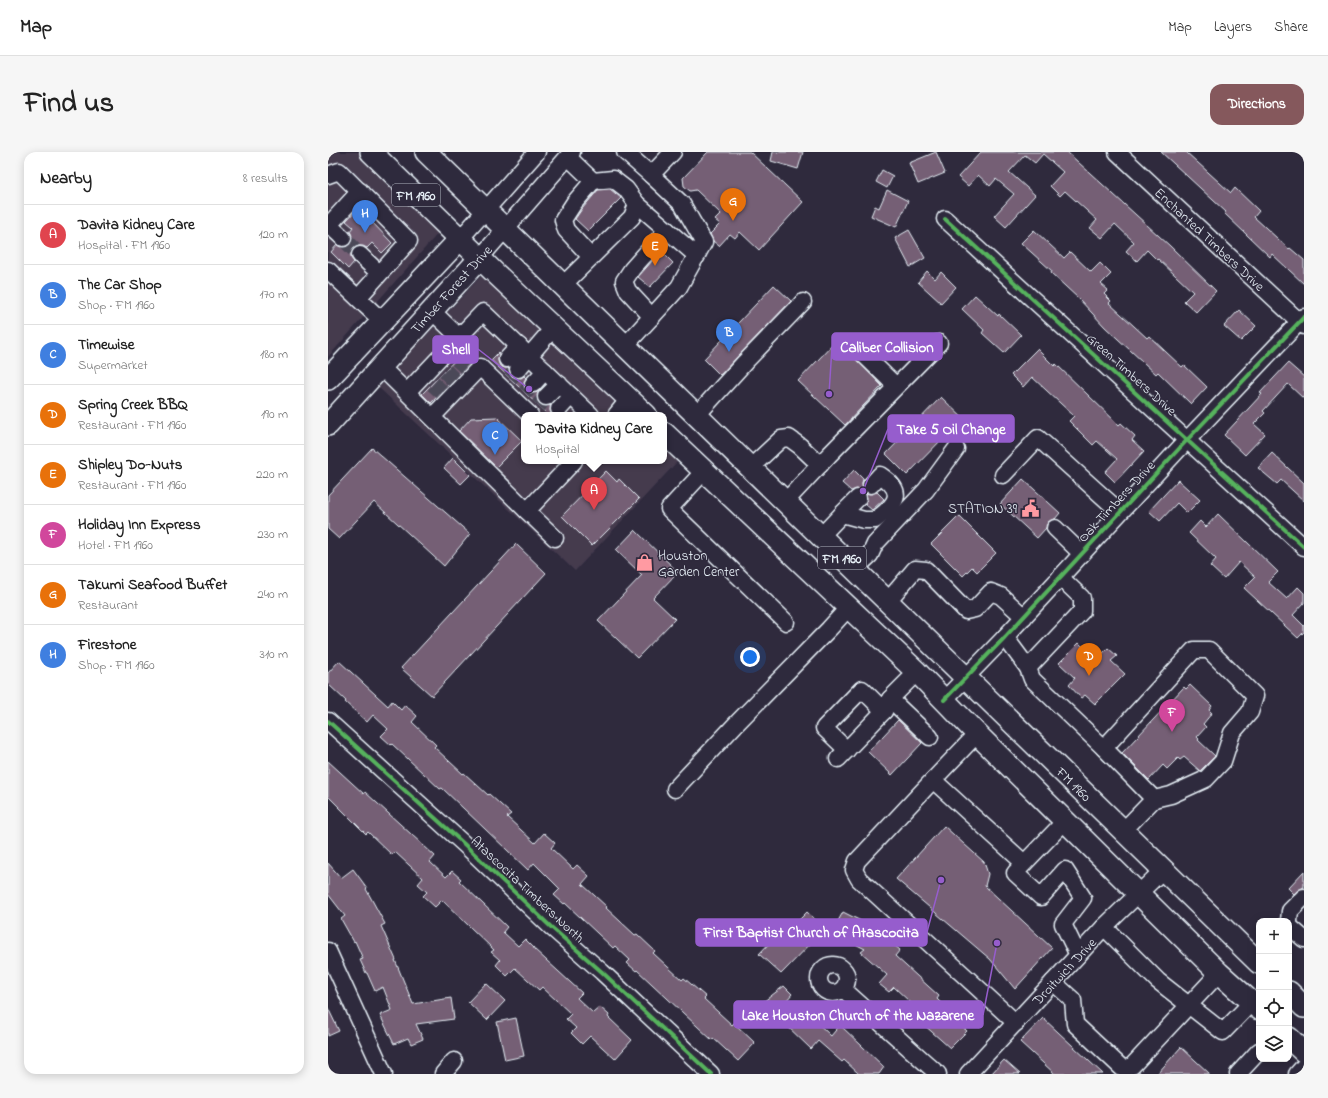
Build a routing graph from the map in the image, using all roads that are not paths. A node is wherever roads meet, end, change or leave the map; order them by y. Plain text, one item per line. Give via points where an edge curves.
1 (371, 152) edge
2 (426, 152) edge
3 (536, 152) edge
4 (625, 152) edge
5 (673, 152) edge
6 (1117, 152) edge
7 (570, 155) edge
8 (328, 175) edge
9 (650, 175) junction
10 (593, 181) junction
11 (360, 191) junction
12 (637, 204) junction
13 (486, 211) junction
14 (945, 219) dead end
15 (328, 226) edge
16 (505, 229) junction
17 (667, 230) junction
18 (343, 238) tunnel mouth
19 (460, 239) junction
20 (360, 255) tunnel mouth
21 (591, 256) junction
22 (697, 256) junction
23 (480, 258) junction
24 (328, 270) edge
25 (380, 273) junction
26 (563, 285) junction
27 (358, 298) junction
28 (803, 302) dead end
29 (432, 311) junction
30 (652, 317) junction
31 (382, 321) junction
32 (1303, 322) edge
33 (554, 327) junction
34 (459, 337) junction
35 (939, 343) dead end
36 (625, 346) junction
37 (855, 346) dead end
38 (524, 351) junction
39 (461, 362) junction
40 (381, 367) junction
41 (545, 371) junction
42 (504, 373) junction
43 (449, 375) junction
44 (328, 379) edge
45 (559, 384) junction
46 (896, 386) junction
47 (437, 388) junction
48 (407, 392) junction
49 (525, 393) junction
50 (571, 396) junction
51 (629, 399) junction
52 (536, 408) edge
53 (559, 409) tunnel mouth
54 (587, 412) edge
55 (618, 412) edge
56 (643, 412) edge
57 (696, 416) junction
58 (432, 417) junction
59 (330, 420) edge
60 (667, 436) edge
61 (1188, 439) junction
62 (956, 449) dead end
63 (571, 464) edge
64 (820, 465) junction
65 (750, 468) junction
66 (704, 470) junction
67 (1003, 475) dead end
68 (871, 485) dead end
69 (858, 498) dead end
70 (785, 502) junction
71 (527, 511) junction
72 (1120, 512) junction
73 (842, 514) junction
74 (1055, 528) dead end
75 (820, 537) junction
76 (555, 538) dead end
77 (1304, 546) edge
78 (1082, 554) junction
79 (854, 570) junction
80 (1060, 577) junction
81 (887, 602) junction
82 (849, 607) junction
83 (1024, 617) junction
84 (786, 622) dead end
85 (1005, 638) junction
86 (1028, 668) junction
87 (917, 672) junction
88 (965, 678) junction
89 (944, 700) junction
90 (887, 705) junction
91 (328, 721) edge
92 (976, 734) junction
93 (930, 736) dead end
94 (1104, 748) junction
95 (933, 780) junction
96 (675, 789) dead end
97 (1154, 799) junction
98 (1066, 820) junction
99 (1123, 831) junction
100 (1024, 863) junction
101 (1163, 870) junction
102 (1139, 894) junction
103 (1304, 897) edge
104 (1289, 918) edge
105 (1104, 927) junction
106 (1292, 929) edge
107 (1304, 939) edge
108 (328, 951) edge
109 (1078, 955) junction
110 (1256, 960) edge
111 (1219, 972) junction
112 (333, 979) edge
113 (1054, 982) junction
114 (843, 989) dead end
115 (1189, 1005) junction
116 (1256, 1006) edge
117 (1016, 1023) junction
118 (1292, 1041) edge
119 (1304, 1052) edge
120 (1256, 1054) edge
121 (454, 1061) dead end
122 (1304, 1066) edge
123 (384, 1074) edge
124 (443, 1074) edge
125 (711, 1074) edge
126 (938, 1074) edge
127 (968, 1074) edge
128 (1238, 1074) edge
129 (1297, 1074) edge

1 - 19 main road, FM 1960 / FM 1960
2 - 13 main road, FM 1960 / FM 1960
3 - 13 street, Timber Forest Drive
4 - 9 street
5 - 9 street
6 - 32 street, Enchanted Timbers Drive
7 - 10 street
7 - 16 street, Timber Forest Drive
8 - 11 street via 339,171
9 - 22 street via 682,204 704,242
10 - 12 street via 613,179
10 - 21 street via 574,203 564,220 566,230
11 - 15 street
11 - 25 street via 409,241
12 - 17 street
12 - 21 street via 632,217
13 - 16 main road, FM 1960 / FM 1960
13 - 19 street, Timber Forest Drive
14 - 61 street, Green Timbers Drive
15 - 18 street
16 - 23 street, Timber Forest Drive
16 - 26 main road, FM 1960 / FM 1960
17 - 22 street
17 - 30 street via 624,281 628,291
19 - 23 main road, FM 1960 / FM 1960
19 - 31 main road, Timber Forest Drive
20 - 25 street
21 - 26 street
22 - 30 street via 679,287
23 - 29 main road, Timber Forest Drive
23 - 33 main road, FM 1960 / FM 1960
24 - 27 street
25 - 27 street
26 - 36 main road, FM 1960 / FM 1960
27 - 31 street
28 - 57 street
29 - 34 street
29 - 40 main road, Timber Forest Drive
30 - 36 street
31 - 44 main road, Timber Forest Drive
32 - 61 street, Oak Timbers Drive
33 - 38 street
33 - 51 main road, FM 1960 / FM 1960
34 - 38 street via 483,312
34 - 39 street
35 - 46 street
36 - 57 main road, FM 1960 / FM 1960
37 - 46 street
38 - 41 street
38 - 42 street
39 - 42 street
39 - 43 street
39 - 43 street
40 - 48 street
40 - 59 main road, Timber Forest Drive
41 - 45 street
41 - 49 street
42 - 49 street
43 - 47 street
43 - 47 street
45 - 50 street
45 - 52 street
46 - 64 street
47 - 48 street
47 - 58 street
48 - 58 street
49 - 52 street
50 - 53 street
50 - 54 street
51 - 55 street
51 - 56 main road, FM 1960 / FM 1960
57 - 65 main road, FM 1960 / FM 1960
58 - 71 street
60 - 66 main road, FM 1960 / FM 1960
61 - 72 street, Oak Timbers Drive
61 - 77 street, Green Timbers Drive
62 - 79 street via 926,490
63 - 71 street
64 - 65 street via 789,438 781,439
64 - 70 street
65 - 70 main road, FM 1960 / FM 1960
66 - 82 main road, FM 1960 / FM 1960
66 - 84 street via 669,509
67 - 72 street via 1038,438
68 - 73 street via 880,475 889,481 897,498 893,505 876,520 864,520
69 - 73 street
70 - 75 main road, FM 1960 / FM 1960
71 - 76 street
72 - 78 street, Oak Timbers Drive
73 - 75 street
74 - 78 street
75 - 79 main road, FM 1960 / FM 1960
78 - 80 street, Oak Timbers Drive
79 - 81 main road, FM 1960 / FM 1960
80 - 83 street, Oak Timbers Drive
80 - 86 street via 1082,598 1082,610
81 - 83 street via 915,569 926,570 966,611 975,609 991,592 1000,596
81 - 88 main road, FM 1960 / FM 1960
82 - 87 main road, FM 1960 / FM 1960
82 - 96 street
83 - 85 street, Oak Timbers Drive
85 - 86 street
85 - 88 street, Oak Timbers Drive
86 - 94 street via 1032,679
87 - 89 main road, FM 1960 / FM 1960
87 - 90 street
88 - 89 street, Oak Timbers Drive
88 - 99 main road, FM 1960 / FM 1960
89 - 92 main road, FM 1960 / FM 1960
90 - 90 street via 843,755 824,728 862,689
90 - 93 street
91 - 125 street, Atascocita Timbers North
92 - 95 street
92 - 98 main road, FM 1960 / FM 1960
94 - 97 street
94 - 97 street via 1194,650 1209,650 1255,696 1250,712 1232,733 1223,761 1206,779 1171,795
95 - 100 street
95 - 117 street via 857,861 854,870 859,880
97 - 99 street
98 - 100 street
98 - 102 main road, FM 1960 / FM 1960
99 - 101 main road, FM 1960 / FM 1960
100 - 109 street via 1015,873 1041,897 1065,870 1083,898 1063,924
101 - 102 street, Droitwich Drive
101 - 110 main road, FM 1960 / FM 1960
102 - 105 street, Droitwich Drive
102 - 111 main road, FM 1960 / FM 1960
103 - 104 street via 1290,911
105 - 109 street, Droitwich Drive
105 - 115 street via 1158,981
106 - 107 street
108 - 112 street
109 - 113 street, Droitwich Drive
111 - 115 street
111 - 116 main road, FM 1960 / FM 1960
112 - 123 street
113 - 115 street via 1073,1000 1075,1024 1124,1069 1132,1066
113 - 117 street, Droitwich Drive
114 - 126 street
115 - 116 street via 1223,1032
117 - 127 street, Droitwich Drive
118 - 119 main road
120 - 128 street
121 - 124 street
122 - 129 street

